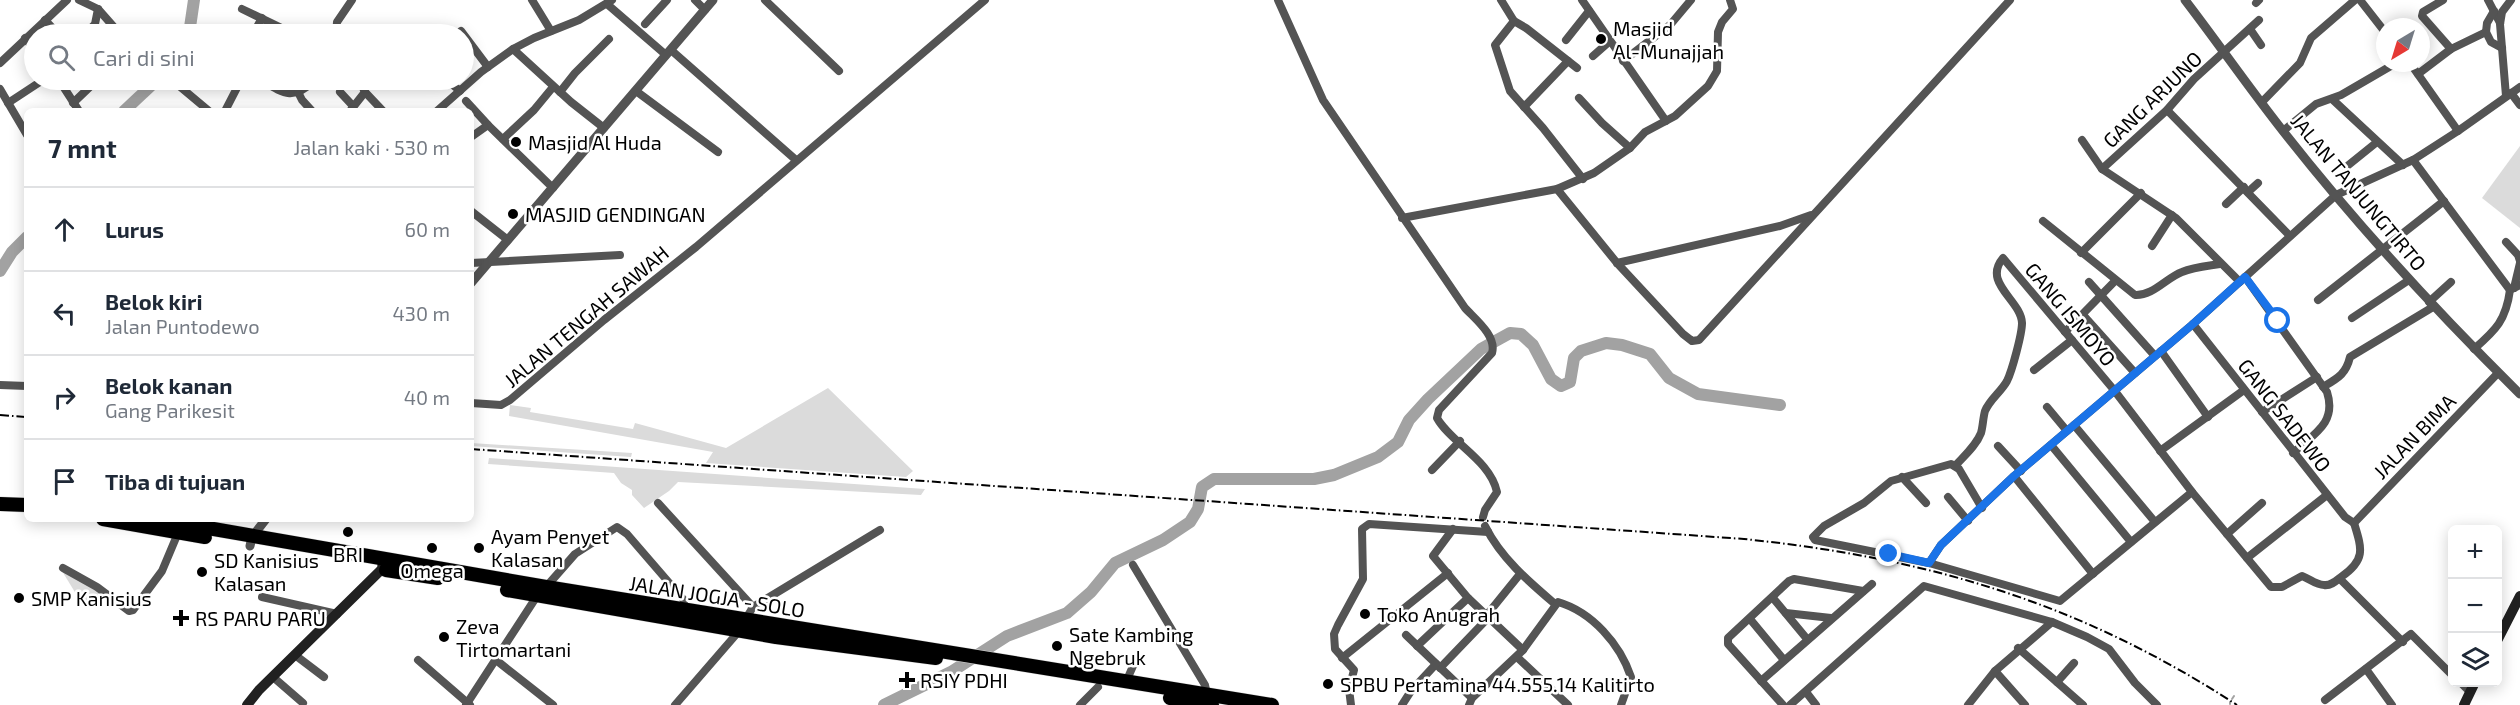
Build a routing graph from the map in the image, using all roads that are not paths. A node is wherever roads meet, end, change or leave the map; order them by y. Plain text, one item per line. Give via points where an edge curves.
1 (67, 0) edge
2 (79, 0) edge
3 (352, 0) edge
4 (532, 0) edge
5 (667, 0) edge
6 (694, 0) edge
7 (713, 0) edge
8 (765, 0) edge
9 (985, 0) edge
10 (1278, 0) edge
11 (1501, 0) edge
12 (1691, 0) edge
13 (1730, 0) edge
14 (2010, 0) edge
15 (2185, 0) edge
16 (2355, 0) edge
17 (2360, 0) edge
18 (2443, 0) edge
19 (2488, 0) edge
20 (2511, 0) edge
21 (609, 2) edge
22 (1586, 4) edge
23 (98, 9) junction
24 (242, 9) dead end
25 (705, 10) junction
26 (2494, 11) junction
27 (262, 18) junction
28 (45, 20) junction
29 (2259, 20) dead end
30 (2376, 20) edge
31 (1514, 21) junction
32 (42, 24) edge
33 (49, 24) edge
34 (95, 24) edge
35 (111, 24) edge
36 (259, 24) edge
37 (274, 24) edge
38 (337, 24) edge
39 (645, 24) dead end
40 (2500, 24) junction
41 (2250, 29) junction
42 (551, 31) junction
43 (2486, 32) junction
44 (24, 39) edge
45 (609, 39) dead end
46 (1566, 40) dead end
47 (1610, 41) junction
48 (2261, 45) dead end
49 (474, 48) edge
50 (2502, 48) junction
51 (513, 49) junction
52 (2451, 49) junction
53 (668, 52) junction
54 (2224, 52) junction
55 (1593, 56) dead end
56 (1568, 61) junction
57 (1623, 61) junction
58 (0, 63) edge
59 (488, 67) junction
60 (1576, 68) dead end
61 (839, 71) dead end
62 (2380, 72) edge
63 (2418, 74) joint
64 (474, 79) edge
65 (2520, 87) edge
66 (557, 89) junction
67 (0, 90) edge
68 (28, 90) edge
69 (65, 90) edge
70 (87, 90) edge
71 (184, 90) edge
72 (236, 90) edge
73 (277, 90) edge
74 (301, 90) edge
75 (460, 91) edge
76 (636, 91) junction
77 (298, 92) junction
78 (340, 92) dead end
79 (365, 92) joint
80 (2508, 94) junction
81 (1579, 98) dead end
82 (2332, 99) junction
83 (466, 101) dead end
84 (2262, 102) junction
85 (8, 103) junction
86 (73, 103) junction
87 (2520, 105) edge
88 (1524, 107) junction
89 (77, 108) edge
90 (205, 108) edge
91 (227, 108) edge
92 (309, 108) edge
93 (351, 108) edge
94 (353, 108) edge
95 (380, 108) edge
96 (440, 108) edge
97 (472, 108) edge
98 (474, 110) edge
99 (2167, 110) junction
100 (1666, 121) junction
101 (488, 125) junction
102 (604, 128) junction
103 (24, 130) edge
104 (2283, 131) junction
105 (2458, 131) junction
106 (474, 135) edge
107 (503, 139) junction
108 (2082, 140) dead end
109 (2377, 142) junction
110 (1630, 148) junction
111 (718, 152) dead end
112 (796, 160) junction
113 (2413, 160) junction
114 (2403, 165) junction
115 (2346, 167) dead end
116 (2102, 169) junction
117 (1583, 179) junction
118 (2258, 183) dead end
119 (553, 188) junction
120 (1557, 189) junction
121 (2246, 190) junction
122 (2141, 193) junction
123 (2336, 195) junction
124 (2444, 201) junction
125 (2226, 204) dead end
126 (474, 213) edge
127 (1814, 214) junction
128 (2172, 215) junction
129 (1402, 218) junction
130 (2043, 221) dead end
131 (2289, 236) junction
132 (508, 240) junction
133 (2506, 242) dead end
134 (2152, 246) dead end
135 (2382, 251) junction
136 (2081, 253) junction
137 (620, 255) dead end
138 (490, 262) junction
139 (2520, 262) edge
140 (474, 263) edge
141 (1617, 263) junction
142 (2220, 264) junction
143 (474, 280) edge
144 (2242, 280) junction
145 (2409, 280) junction
146 (2115, 281) junction
147 (2089, 282) dead end
148 (2451, 282) dead end
149 (2515, 288) edge
150 (2102, 295) junction
151 (2318, 300) dead end
152 (2431, 304) junction
153 (2083, 315) junction
154 (2352, 318) dead end
155 (2193, 324) junction
156 (2065, 332) junction
157 (2072, 340) junction
158 (2474, 349) junction
159 (2158, 353) junction
160 (2034, 370) dead end
161 (2135, 373) junction
162 (2498, 373) junction
163 (2317, 377) junction
164 (0, 385) edge
165 (24, 386) edge
166 (2324, 387) junction
167 (2114, 390) junction
168 (2244, 390) junction
169 (2520, 394) edge
170 (474, 403) edge
171 (2047, 407) dead end
172 (2262, 412) junction
173 (2208, 417) junction
174 (2074, 425) junction
175 (2067, 431) junction
176 (1460, 441) junction
177 (2051, 445) junction
178 (1998, 446) dead end
179 (2160, 451) junction
180 (2293, 453) junction
181 (1955, 466) junction
182 (1432, 470) dead end
183 (2018, 473) junction
184 (1902, 477) junction
185 (2192, 492) junction
186 (2327, 495) junction
187 (24, 496) edge
188 (1948, 496) dead end
189 (2, 500) edge
190 (658, 503) dead end
191 (1926, 503) dead end
192 (2262, 503) dead end
193 (24, 504) edge
194 (1982, 508) junction
195 (1968, 521) junction
196 (121, 522) edge
197 (169, 522) edge
198 (264, 522) edge
199 (2154, 522) junction
200 (2354, 523) junction
201 (1486, 525) junction
202 (880, 530) dead end
203 (1453, 530) junction
204 (178, 532) junction
205 (2227, 534) junction
206 (251, 541) junction
207 (2131, 542) junction
208 (2247, 558) junction
209 (1929, 563) junction
210 (383, 564) junction
211 (1133, 565) dead end
212 (63, 568) dead end
213 (1448, 573) junction
214 (1520, 574) junction
215 (2093, 574) junction
216 (2340, 579) junction
217 (1872, 584) dead end
218 (541, 591) junction
219 (1863, 591) junction
220 (2520, 596) edge
221 (262, 597) dead end
222 (1468, 598) junction
223 (1773, 598) junction
224 (1556, 603) junction
225 (753, 607) junction
226 (683, 610) junction
227 (337, 614) junction
228 (1786, 614) junction
229 (1487, 617) junction
230 (1831, 618) junction
231 (1749, 619) junction
232 (2052, 622) junction
233 (742, 625) junction
234 (2501, 633) edge
235 (1406, 635) dead end
236 (1808, 639) junction
237 (2403, 642) junction
238 (1417, 646) junction
239 (2018, 648) junction
240 (1523, 650) junction
241 (295, 655) junction
242 (1516, 657) junction
243 (1342, 658) junction
244 (418, 660) dead end
245 (496, 660) junction
246 (1138, 660) dead end
247 (1784, 660) junction
248 (983, 662) junction
249 (2074, 663) dead end
250 (1438, 666) junction
251 (2366, 669) junction
252 (1995, 671) junction
253 (2448, 671) edge
254 (273, 676) junction
255 (324, 677) dead end
256 (1761, 681) junction
257 (1126, 682) junction
258 (2057, 682) junction
259 (1098, 687) junction
260 (2472, 687) edge
261 (1154, 691) junction
262 (1806, 692) junction
263 (2325, 699) dead end
264 (1209, 700) edge
265 (1470, 702) edge
266 (303, 703) dead end
267 (468, 704) edge
268 (2157, 704) edge
269 (247, 705) edge
270 (553, 705) edge
271 (675, 705) edge
272 (1080, 705) edge
273 (1272, 705) edge
274 (1351, 705) edge
275 (1402, 705) edge
276 (1568, 705) edge
277 (1621, 705) edge
278 (1783, 705) edge
279 (1790, 705) edge
280 (1816, 705) edge
281 (1968, 705) edge
282 (2025, 705) edge
283 (2083, 705) edge
284 (2392, 705) edge
285 (2464, 705) edge

1 - 28 street
2 - 23 street
3 - 38 street
4 - 42 street
5 - 39 street
6 - 25 street
7 - 25 street
8 - 61 street
9 - 112 street, JALAN TENGAH SAWAH
10 - 129 street via 1323,100
11 - 31 street
12 - 57 street via 1670,25
13 - 100 street via 1733,9 1718,32 1718,71 1695,100
14 - 127 street
15 - 54 street, JALAN TANJUNGTIRTO
16 - 84 street via 2311,38 2300,63
17 - 30 street
18 - 52 street via 2422,16
19 - 26 street
20 - 40 street via 2502,12
21 - 42 street
21 - 53 street
22 - 46 street
22 - 47 street
23 - 34 street
23 - 35 street
24 - 27 street
25 - 53 street
26 - 40 street
26 - 43 street
27 - 36 street
27 - 37 street
28 - 32 street
28 - 33 street
29 - 41 street, GANG ARJUNO
31 - 56 street
31 - 88 street via 1495,49 1510,91
40 - 50 street
41 - 48 street
41 - 54 street, GANG ARJUNO
42 - 51 street
43 - 50 street via 2491,42
43 - 52 street
44 - 58 street
45 - 66 street
47 - 55 street
47 - 57 street
49 - 59 street
50 - 80 street
51 - 59 street
51 - 66 street
52 - 63 street
53 - 76 street
53 - 112 street
54 - 84 street, JALAN TANJUNGTIRTO
54 - 99 street, GANG ARJUNO
56 - 60 street
56 - 88 street
57 - 100 street
59 - 64 street
62 - 82 street
63 - 105 street
65 - 80 street
66 - 102 street
66 - 107 street
67 - 85 street
68 - 85 street
69 - 86 street
70 - 86 street
71 - 90 street
72 - 91 street
73 - 77 street via 283,94
74 - 77 street
75 - 96 street
76 - 102 street
76 - 111 street
77 - 92 street
78 - 93 street
79 - 94 street
79 - 95 street
80 - 87 street
80 - 105 street
81 - 110 street
82 - 104 street via 2316,104
82 - 109 street
83 - 97 street
84 - 104 street, JALAN TANJUNGTIRTO
85 - 103 street
86 - 89 street
88 - 117 street
98 - 101 street
99 - 116 street, GANG ARJUNO
99 - 121 street
100 - 110 street via 1646,132
101 - 106 street
101 - 107 street
102 - 119 street
104 - 123 street, JALAN TANJUNGTIRTO
105 - 113 street
107 - 119 street
108 - 116 street
109 - 114 street
109 - 115 street
110 - 117 street
112 - 170 street, JALAN TENGAH SAWAH via 510,400 501,405
113 - 114 street
113 - 124 street
114 - 123 street
116 - 122 street
117 - 120 street
118 - 121 street
119 - 132 street
120 - 129 street
120 - 141 street
121 - 125 street
121 - 131 street
122 - 128 street
122 - 136 street
123 - 131 street
123 - 135 street, JALAN TANJUNGTIRTO
124 - 135 street
124 - 149 street
126 - 132 street
127 - 141 street via 1780,226
127 - 141 street via 1698,340 1687,338
128 - 134 street
128 - 142 street
129 - 176 street via 1493,344 1492,353 1438,413 1438,421
130 - 136 street
131 - 144 street
132 - 138 street
133 - 139 street
135 - 145 street, JALAN TANJUNGTIRTO
135 - 151 street
136 - 146 street
137 - 138 street
138 - 140 street
138 - 143 street
139 - 149 street
142 - 144 street
142 - 146 street via 2180,272 2139,296
144 - 155 street
144 - 163 street
145 - 152 street, JALAN TANJUNGTIRTO
145 - 154 street
146 - 150 street
147 - 150 street
148 - 152 street
149 - 158 street via 2500,324
150 - 153 street
150 - 159 street
152 - 158 street, JALAN TANJUNGTIRTO
152 - 166 street via 2350,357 2347,370
153 - 156 street
153 - 161 street
155 - 159 street
155 - 168 street, GANG SADEWO
156 - 157 street, GANG ISMOYO
156 - 181 street, GANG ISMOYO via 2003,258 1996,273 2022,325 2007,380 1985,411 1976,442
157 - 160 street
157 - 167 street, GANG ISMOYO
158 - 162 street, JALAN TANJUNGTIRTO
159 - 161 street
159 - 173 street
161 - 167 street
162 - 169 street, JALAN TANJUNGTIRTO
162 - 200 street, JALAN BIMA
163 - 166 street
163 - 172 street
164 - 165 street
166 - 180 street via 2331,412 2321,428
167 - 174 street
167 - 179 street, GANG ISMOYO
168 - 172 street, GANG SADEWO
168 - 173 street
171 - 175 street
172 - 180 street, GANG SADEWO
173 - 179 street
174 - 175 street
174 - 199 street
175 - 177 street
176 - 182 street
176 - 201 street via 1496,487 1495,498 1485,510
177 - 183 street
177 - 207 street
178 - 183 street
179 - 185 street, GANG ISMOYO
180 - 186 street, GANG SADEWO
181 - 184 street
181 - 194 street
183 - 194 street
183 - 215 street
184 - 191 street
184 - 209 street via 1813,537
185 - 199 street
185 - 205 street, GANG ISMOYO
186 - 200 street, GANG SADEWO
186 - 208 street
187 - 189 highway
188 - 195 street
189 - 193 highway
190 - 225 street
192 - 205 street
194 - 195 street
195 - 209 street via 1941,545
196 - 204 highway, JALAN JOGJA - SOLO
197 - 206 highway, JALAN JOGJA - SOLO
198 - 206 street
199 - 207 street
200 - 216 street via 2361,555
201 - 203 street
201 - 214 street
202 - 225 street
203 - 213 street via 1433,556
203 - 243 street via 1369,524 1362,530 1363,579 1334,634 1335,649
204 - 206 highway, JALAN JOGJA - SOLO
204 - 212 street via 162,571 133,610
205 - 208 street, GANG ISMOYO
206 - 210 highway, JALAN JOGJA - SOLO
207 - 215 street
208 - 216 street, GANG ISMOYO via 2273,588 2302,576 2321,586
209 - 215 street via 2060,602
210 - 218 highway, JALAN JOGJA - SOLO
210 - 227 main road
211 - 264 street via 1205,685
213 - 222 street
213 - 243 street
214 - 224 street
214 - 229 street
216 - 237 street
217 - 219 street
218 - 226 highway, JALAN JOGJA - SOLO
218 - 226 street via 575,554 617,527 684,600
218 - 233 highway, JALAN JOGJA - SOLO
218 - 245 street
219 - 223 street via 1794,579
219 - 230 street
220 - 234 main road
221 - 227 street
222 - 229 street
222 - 238 street
223 - 228 street
223 - 231 street
224 - 240 street
224 - 277 street via 1572,608 1612,639 1631,677
225 - 233 street
226 - 233 highway, JALAN JOGJA - SOLO
227 - 241 main road
228 - 230 street
228 - 236 street
229 - 240 street
229 - 250 street
230 - 236 street
231 - 247 street
231 - 256 street via 1727,642
232 - 239 street
232 - 262 street via 1924,586
232 - 268 street via 2109,649
233 - 248 highway, JALAN JOGJA - SOLO
233 - 271 street
235 - 238 street
236 - 247 street
237 - 251 street
237 - 253 street via 2414,635
238 - 250 street
239 - 252 street
239 - 258 street
240 - 242 street
241 - 254 main road
241 - 255 street
242 - 265 street
242 - 276 street
243 - 274 street via 1354,670 1349,689
244 - 267 street
245 - 267 street
245 - 270 street
246 - 257 street
247 - 256 street
248 - 257 highway, JALAN JOGJA - SOLO
248 - 259 highway, JALAN JOGJA - SOLO
249 - 258 street
250 - 265 street
250 - 275 street
251 - 263 street
251 - 284 street
252 - 281 street
252 - 282 street
254 - 266 street
254 - 269 main road
256 - 278 street
257 - 261 highway, JALAN JOGJA - SOLO
258 - 283 street
259 - 261 highway, JALAN JOGJA - SOLO
259 - 272 street
260 - 285 main road
261 - 264 highway, JALAN JOGJA - SOLO
262 - 279 street
262 - 280 street
264 - 273 highway, JALAN JOGJA - SOLO

